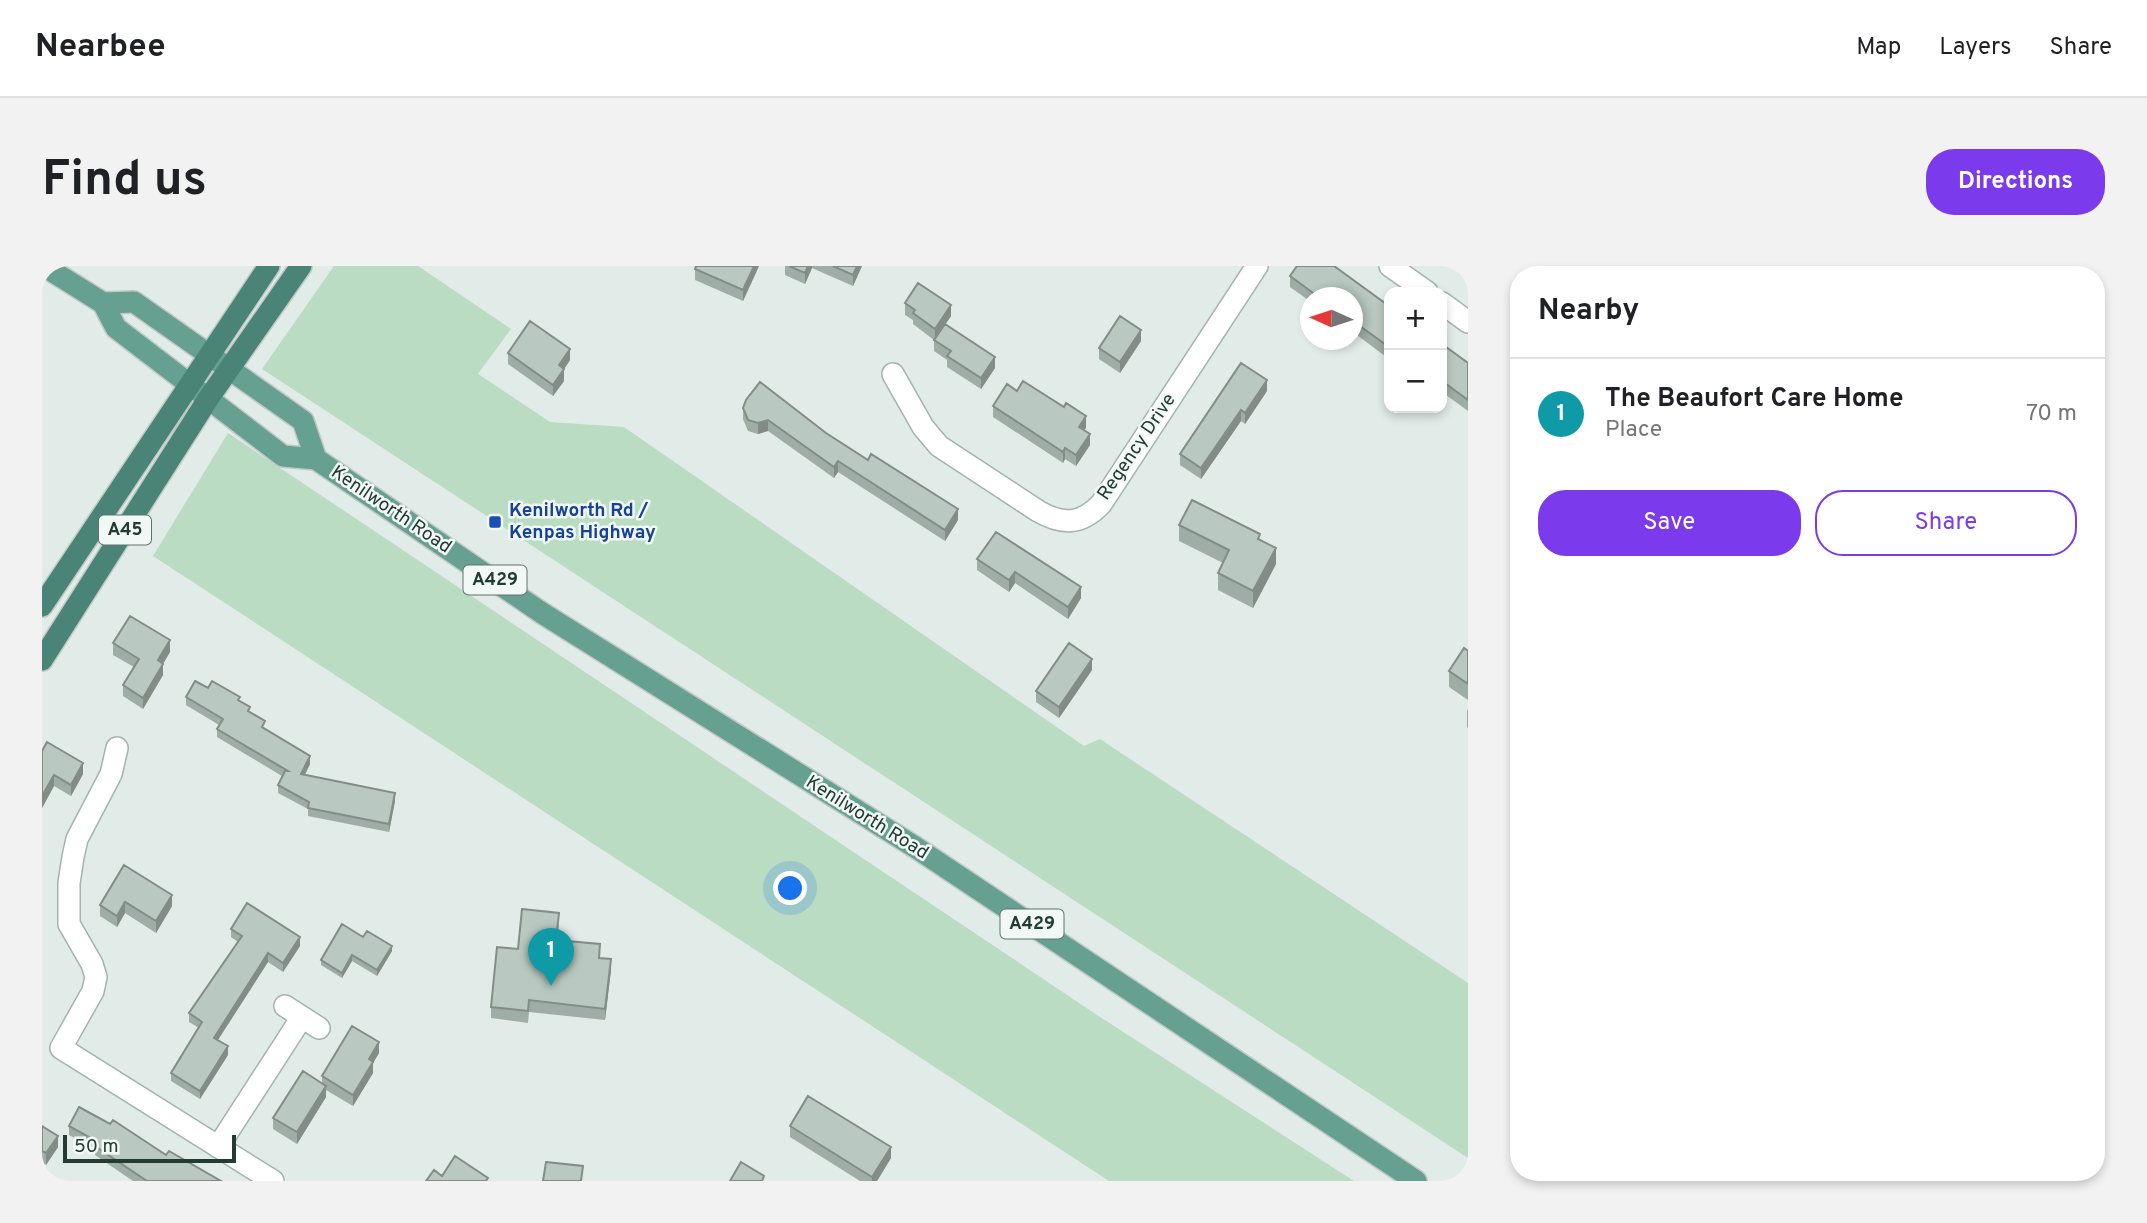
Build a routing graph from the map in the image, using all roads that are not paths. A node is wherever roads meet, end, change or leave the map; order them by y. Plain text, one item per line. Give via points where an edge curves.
1 (44, 266) edge
2 (269, 266) edge
3 (301, 266) edge
4 (1257, 266) edge
5 (1390, 266) edge
6 (1420, 287) edge
7 (103, 303) junction
8 (1447, 307) edge
9 (1468, 322) edge
10 (208, 355) junction
11 (228, 371) junction
12 (893, 374) dead end
13 (187, 384) junction
14 (208, 399) junction
15 (316, 458) junction
16 (42, 606) edge
17 (42, 660) edge
18 (117, 748) dead end
19 (302, 1017) dead end
20 (218, 1147) junction
21 (273, 1181) edge
22 (1416, 1181) edge

1 - 7 main road, Kenilworth Road / A429
2 - 10 highway, A45
3 - 11 highway, A45
4 - 12 street, Regency Drive via 1101,504 1075,522 1053,520 939,446
5 - 6 street
7 - 10 main road, Kenilworth Road / A429 via 134,302
7 - 13 main road, Kenilworth Road / A429 via 116,328
8 - 9 street
10 - 11 main road, Kenilworth Road / A429
10 - 13 highway, A45
11 - 14 highway, A45
11 - 15 main road, Kenilworth Road / A429 via 303,421
13 - 14 main road, Kenilworth Road / A429
13 - 16 highway, A45
14 - 15 main road, Kenilworth Road / A429 via 283,456
14 - 17 highway, A45
15 - 22 main road, Kenilworth Road / A429 via 553,620 915,847
18 - 20 street via 111,774 77,839 73,857 69,924 96,977 61,1048
19 - 20 street
20 - 21 street

